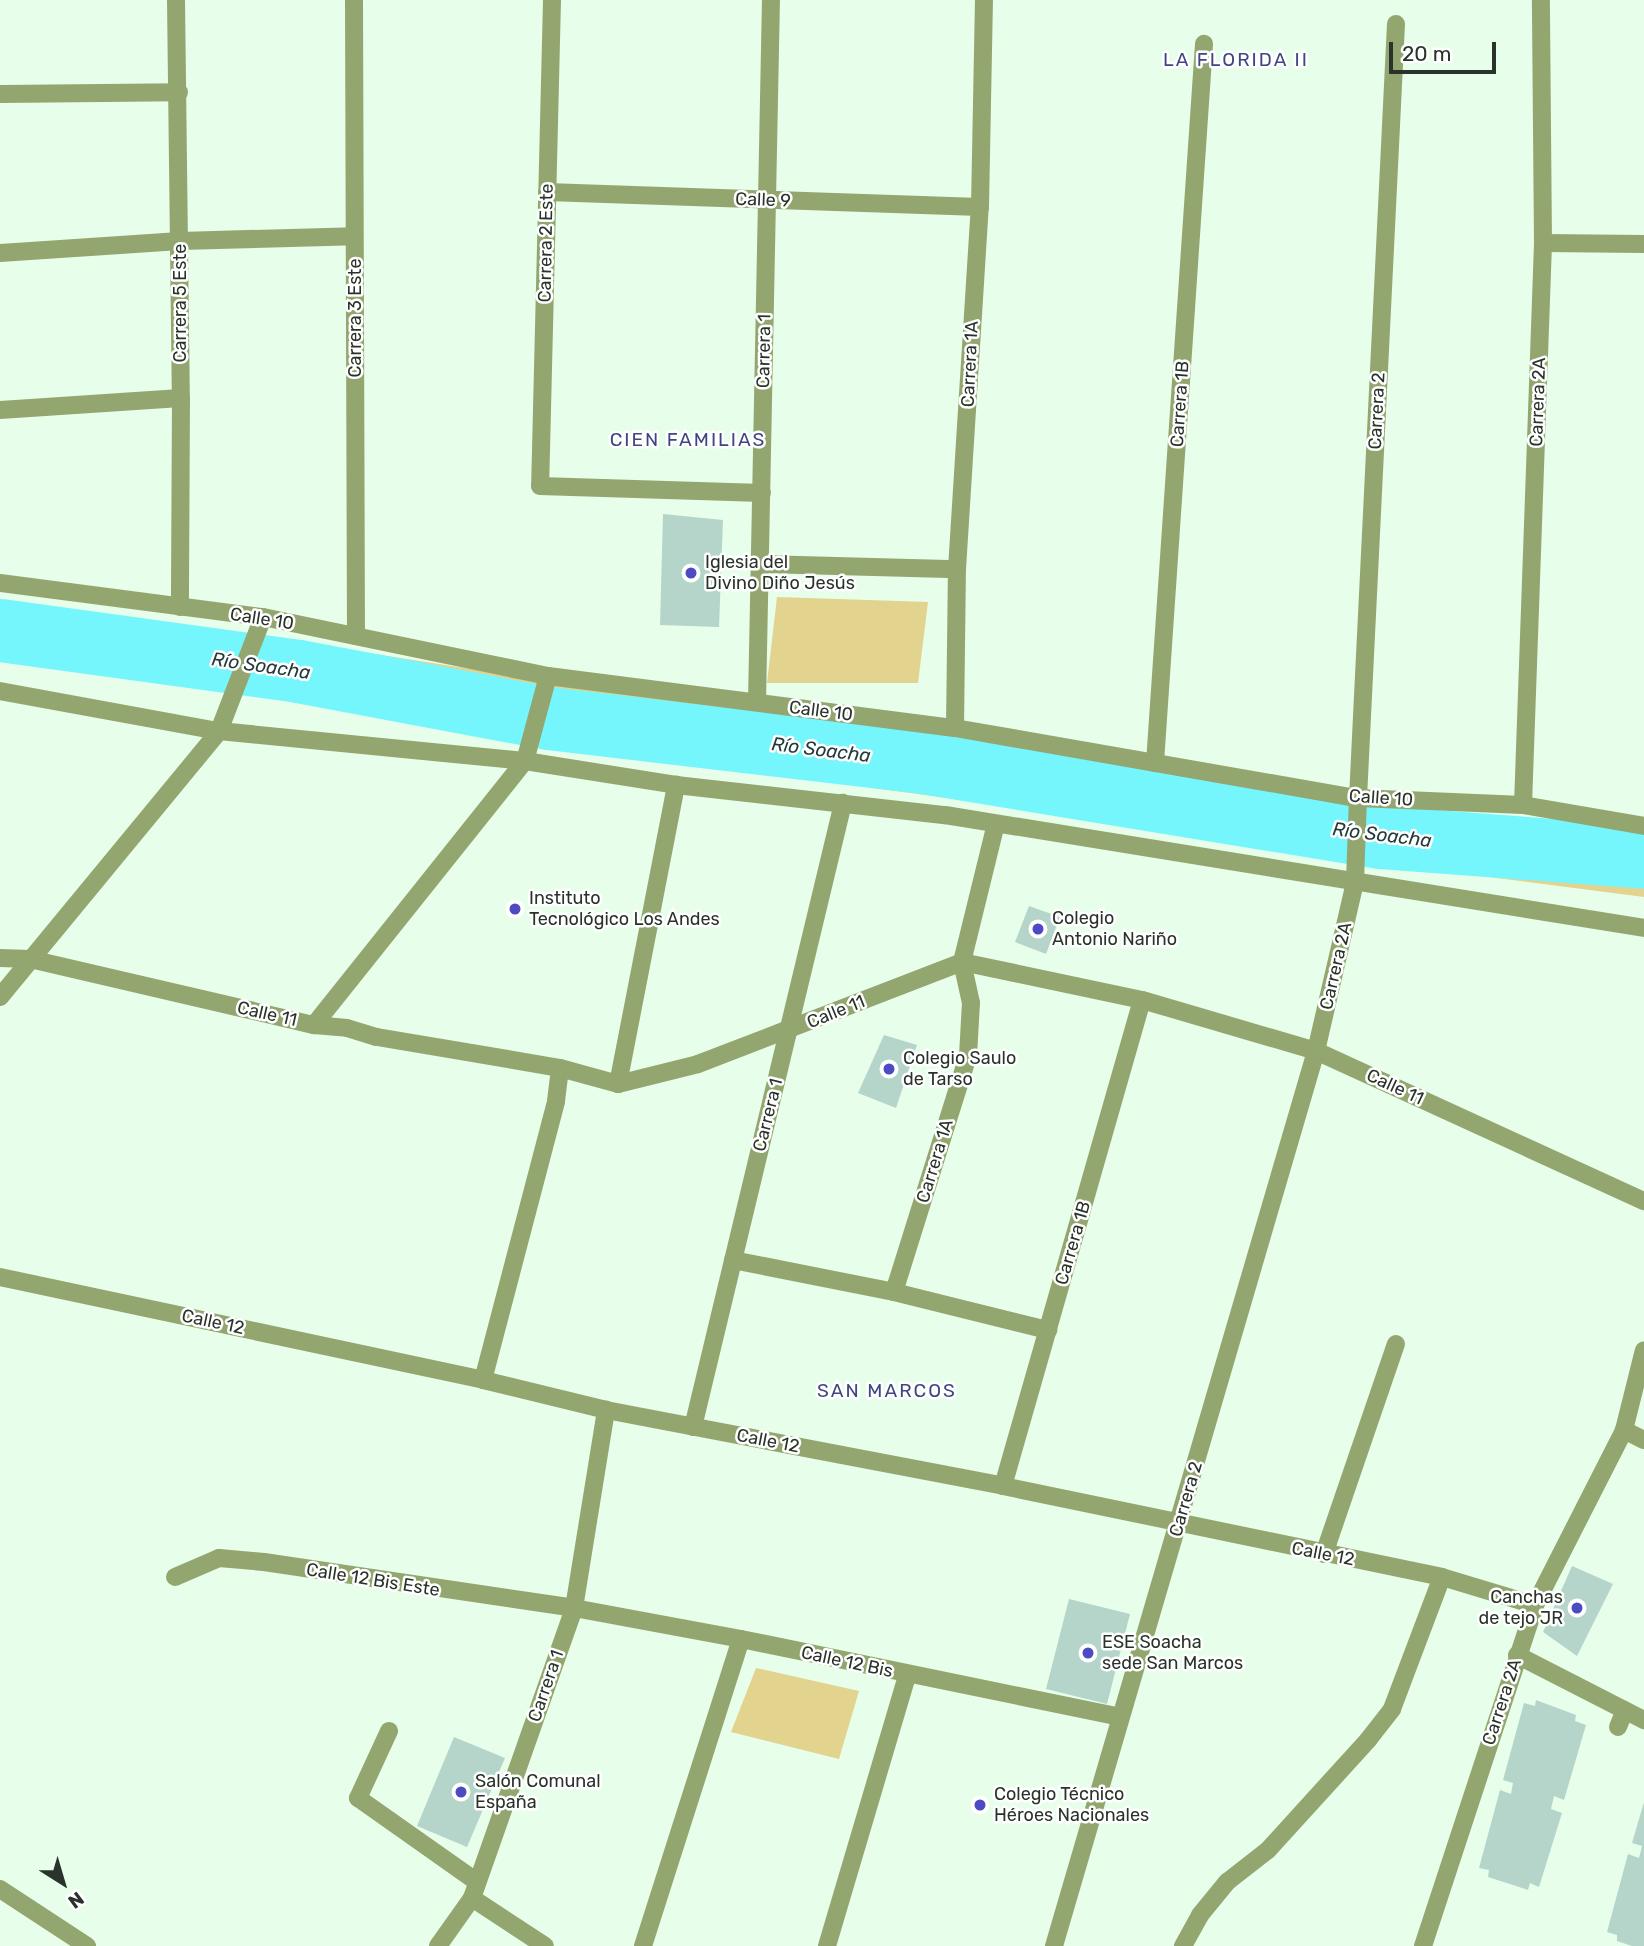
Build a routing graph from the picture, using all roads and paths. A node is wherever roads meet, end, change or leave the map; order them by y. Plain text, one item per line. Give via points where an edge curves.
1 (176, 0) edge
2 (354, 0) edge
3 (552, 0) edge
4 (771, 0) edge
5 (984, 0) edge
6 (1541, 0) edge
7 (1396, 24) dead end
8 (1204, 44) dead end
9 (179, 92) junction
10 (0, 94) edge
11 (547, 192) junction
12 (767, 200) junction
13 (980, 207) junction
14 (354, 236) junction
15 (180, 241) junction
16 (1543, 243) junction
17 (1644, 244) edge
18 (0, 253) edge
19 (181, 398) junction
20 (0, 410) edge
21 (762, 493) junction
22 (760, 564) junction
23 (957, 569) junction
24 (0, 583) edge
25 (180, 607) junction
26 (263, 617) junction
27 (356, 636) junction
28 (548, 679) junction
29 (0, 691) edge
30 (757, 702) junction
31 (955, 728) junction
32 (219, 731) junction
33 (526, 757) junction
34 (1155, 763) junction
35 (676, 785) junction
36 (843, 803) junction
37 (1358, 804) junction
38 (1523, 805) junction
39 (996, 824) junction
40 (1644, 826) edge
41 (1355, 876) junction
42 (1644, 928) edge
43 (0, 958) edge
44 (30, 959) junction
45 (962, 962) junction
46 (0, 997) edge
47 (1142, 1000) junction
48 (314, 1025) junction
49 (788, 1032) junction
50 (1316, 1051) junction
51 (560, 1068) junction
52 (618, 1084) junction
53 (1644, 1202) edge
54 (733, 1260) junction
55 (0, 1277) edge
56 (894, 1292) junction
57 (1048, 1330) junction
58 (1396, 1344) dead end
59 (1644, 1350) edge
60 (483, 1380) junction
61 (606, 1410) junction
62 (693, 1427) junction
63 (1624, 1430) junction
64 (1644, 1440) edge
65 (1003, 1486) junction
66 (1178, 1524) junction
67 (1325, 1554) junction
68 (175, 1577) dead end
69 (1442, 1577) junction
70 (1535, 1605) junction
71 (574, 1608) junction
72 (741, 1639) junction
73 (1517, 1655) junction
74 (907, 1675) junction
75 (1120, 1717) junction
76 (1644, 1720) edge
77 (389, 1731) dead end
78 (0, 1889) edge
79 (474, 1890) junction
80 (87, 1946) edge
81 (438, 1946) edge
82 (545, 1946) edge
83 (643, 1946) edge
84 (827, 1946) edge
85 (1054, 1946) edge
86 (1183, 1946) edge
87 (1423, 1946) edge

1 - 9 street, Carrera 5 Este
2 - 14 street, Carrera 3 Este
3 - 11 street, Carrera 2 Este
4 - 12 street, Carrera 1
5 - 13 street, Carrera 1A
6 - 16 street, Carrera 2A
7 - 37 street, Carrera 2
8 - 34 street, Carrera 1B
9 - 10 street
9 - 15 street, Carrera 5 Este
11 - 12 street, Calle 9
11 - 21 street, Carrera 2 Este via 540,486
12 - 13 street, Calle 9
12 - 21 street, Carrera 1
13 - 23 street, Carrera 1A
14 - 15 street
14 - 27 street, Carrera 3 Este
15 - 18 street
15 - 19 street, Carrera 5 Este
16 - 17 street
16 - 38 street, Carrera 2A
19 - 20 street
19 - 25 street, Carrera 5 Este
21 - 22 street, Carrera 1
22 - 23 street
22 - 30 street, Carrera 1
23 - 31 street, Carrera 1A
24 - 25 street, Calle 10
25 - 26 street, Calle 10
26 - 27 street, Calle 10
26 - 32 street
27 - 28 street, Calle 10
28 - 30 street, Calle 10
28 - 33 street
29 - 32 street
30 - 31 street, Calle 10
31 - 34 street, Calle 10
32 - 33 street
32 - 44 street
33 - 35 street
33 - 48 street
34 - 37 street, Calle 10
35 - 36 street
35 - 52 street
36 - 39 street
36 - 49 street, Carrera 1
37 - 38 street, Calle 10
37 - 41 street, Carrera 2
38 - 40 street, Calle 10
39 - 41 street
39 - 45 street, Carrera 1A
41 - 42 street
41 - 50 street, Carrera 2A
43 - 44 street, Calle 11
44 - 46 street
44 - 48 street, Calle 11
45 - 47 street, Calle 11
45 - 49 street, Calle 11
45 - 56 street, Carrera 1A via 971,1003 968,1056
47 - 50 street, Calle 11
47 - 57 street, Carrera 1B
48 - 51 street, Calle 11
49 - 52 street, Calle 11 via 698,1064
49 - 54 street, Carrera 1
50 - 53 street, Calle 11
50 - 66 street, Carrera 2
51 - 52 street, Calle 11
51 - 60 street
54 - 56 street
54 - 62 street, Carrera 1
55 - 60 street, Calle 12
56 - 57 street
57 - 65 street, Carrera 1B
58 - 67 street
59 - 63 street, Carrera 2A
60 - 61 street, Calle 12
61 - 62 street, Calle 12
61 - 71 street, Carrera 1
62 - 65 street, Calle 12
63 - 64 street
63 - 70 street, Carrera 2A
65 - 66 street, Calle 12
66 - 67 street, Calle 12
66 - 75 street, Carrera 2
67 - 69 street, Calle 12
68 - 71 street, Calle 12 Bis Este via 219,1558
69 - 70 street, Calle 12
69 - 86 street via 1392,1709 1268,1850 1227,1882 1200,1915
70 - 73 street, Carrera 2A
71 - 72 street, Calle 12 Bis
71 - 79 street, Carrera 1
72 - 74 street, Calle 12 Bis
72 - 83 street
73 - 76 street via 1621,1718
73 - 87 street, Carrera 2A
74 - 75 street, Calle 12 Bis
74 - 84 street
75 - 85 street, Carrera 2
77 - 79 street via 358,1798
78 - 80 street
79 - 81 street, Carrera 1
79 - 82 street

